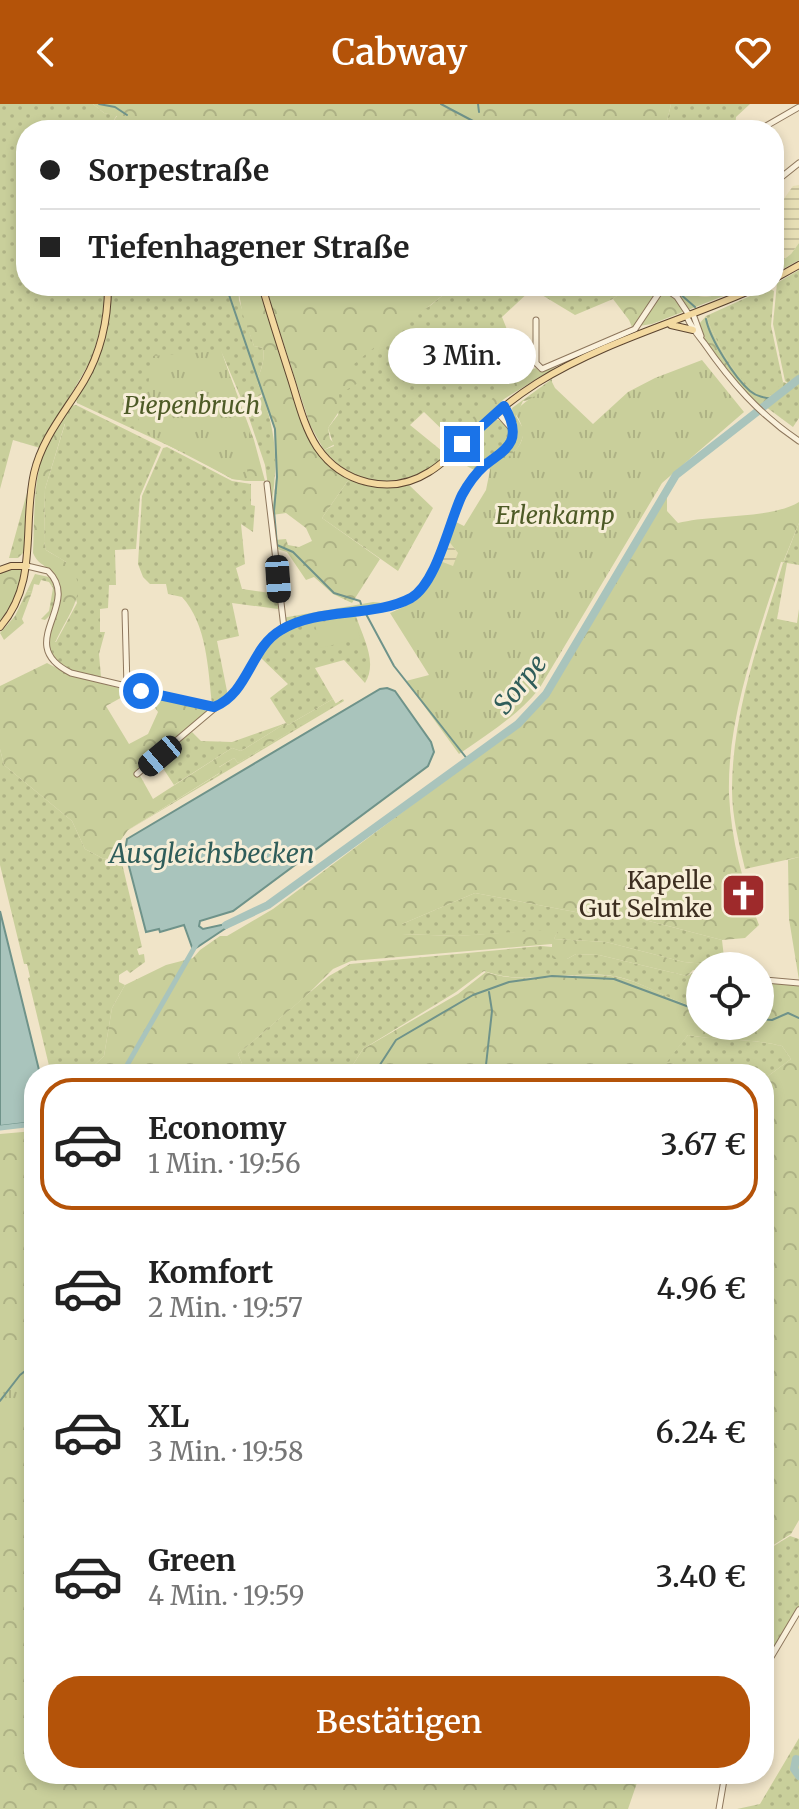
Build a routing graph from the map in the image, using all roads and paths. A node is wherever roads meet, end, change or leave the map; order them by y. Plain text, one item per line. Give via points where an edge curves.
1 (799, 107) edge
2 (776, 120) edge
3 (107, 296) edge
4 (265, 296) edge
5 (656, 296) edge
6 (676, 296) edge
7 (736, 296) edge
8 (690, 315) junction
9 (536, 320) dead end
10 (667, 324) junction
11 (693, 330) junction
12 (702, 340) junction
13 (504, 406) junction
14 (497, 412) junction
15 (512, 429) junction
16 (799, 441) edge
17 (267, 484) dead end
18 (27, 566) junction
19 (0, 570) edge
20 (125, 612) dead end
21 (0, 627) edge
22 (284, 628) junction
23 (127, 687) junction
24 (218, 706) junction
25 (137, 774) dead end
26 (774, 981) edge
27 (799, 983) edge
28 (799, 1610) edge
29 (774, 1652) edge
30 (723, 1784) edge
31 (719, 1809) edge

1 - 2 street
3 - 18 main road via 95,360 48,438 35,473
4 - 14 main road via 310,433 336,468 361,481 379,485 425,475
5 - 9 street via 635,329 542,369 536,363
6 - 8 street
7 - 8 main road
8 - 10 main road
8 - 11 street
8 - 12 street
10 - 11 main road
10 - 13 main road via 571,365
11 - 12 street
12 - 16 street via 755,406
13 - 14 main road
13 - 15 street
14 - 15 street
15 - 22 street via 509,444 466,489 431,573 415,595
17 - 22 street
18 - 19 main road
18 - 21 main road via 20,595
18 - 23 street via 48,571 57,586 58,602 46,636 52,660 71,673
20 - 23 street
22 - 24 street
23 - 24 street
24 - 25 street
26 - 27 street
28 - 29 street
30 - 31 street

